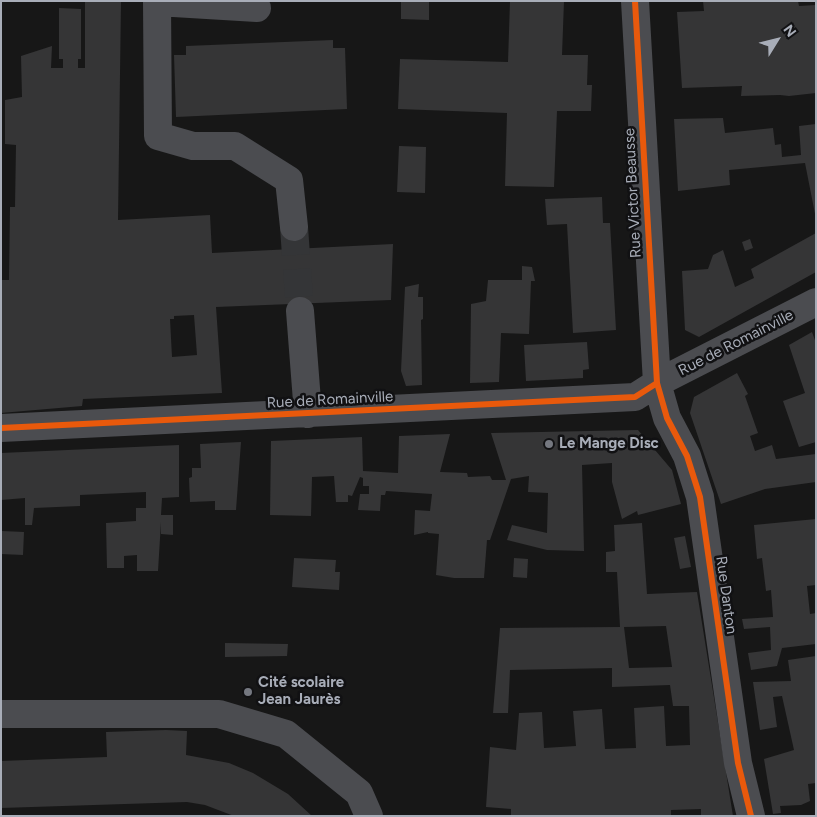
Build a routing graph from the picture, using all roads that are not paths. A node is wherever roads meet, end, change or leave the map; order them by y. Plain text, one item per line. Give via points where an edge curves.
1 (635, 1) edge
2 (257, 8) dead end
3 (294, 227) tunnel mouth
4 (816, 302) edge
5 (300, 311) tunnel mouth
6 (657, 383) junction
7 (308, 414) junction
8 (1, 428) edge
9 (1, 714) edge
10 (370, 816) edge
11 (751, 816) edge

1 - 6 street, Rue Victor Beausse
2 - 3 street via 157,2 158,136 193,146 235,146 289,180
4 - 6 street, Rue de Romainville
5 - 7 street
6 - 7 street, Rue de Romainville via 635,397
6 - 11 street, Rue Danton via 667,418 687,456 700,497 738,763
7 - 8 street, Rue de Romainville
9 - 10 street via 219,714 286,734 359,793

